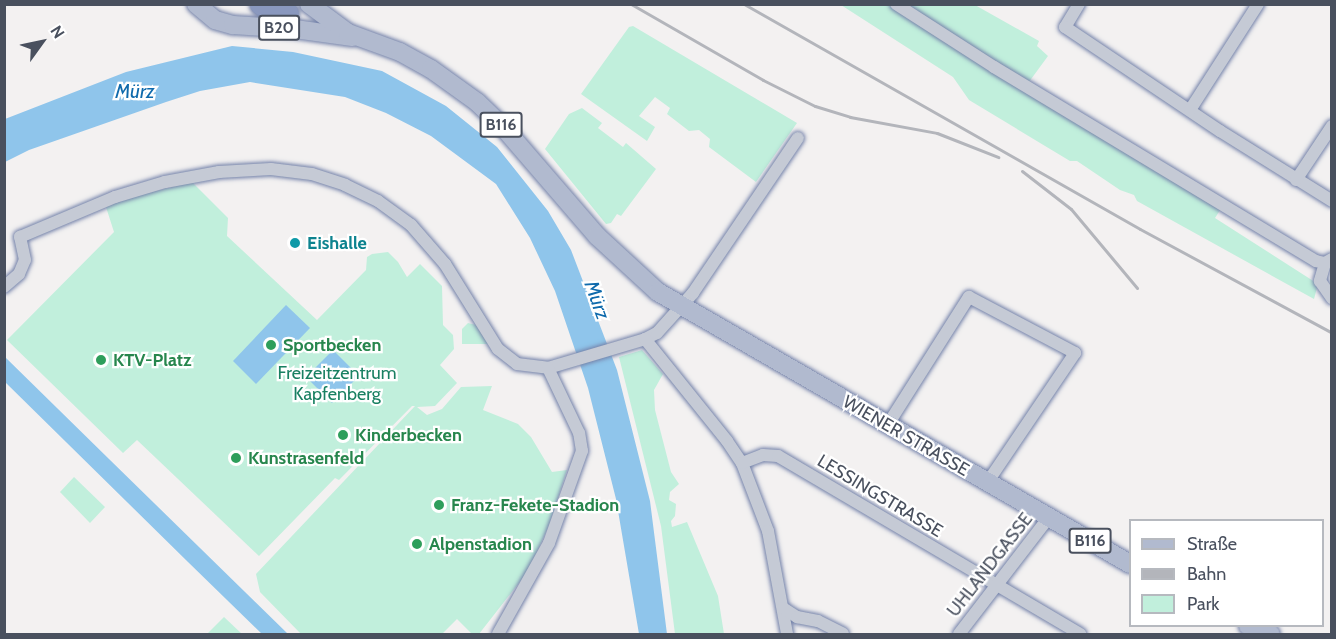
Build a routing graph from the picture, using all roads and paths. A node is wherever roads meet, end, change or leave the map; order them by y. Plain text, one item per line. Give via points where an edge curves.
1 (196, 4) edge
2 (260, 4) edge
3 (309, 4) edge
4 (896, 4) edge
5 (1079, 4) edge
6 (1258, 4) edge
7 (288, 13) joint
8 (348, 33) junction
9 (367, 40) junction
10 (1190, 110) junction
11 (1332, 126) edge
12 (798, 138) dead end
13 (1296, 180) junction
14 (1332, 201) edge
15 (1328, 261) edge
16 (4, 287) edge
17 (1332, 298) edge
18 (682, 308) junction
19 (645, 339) junction
20 (548, 368) junction
21 (887, 426) junction
22 (742, 463) junction
23 (987, 483) junction
24 (1049, 517) junction
25 (1129, 563) edge
26 (996, 586) junction
27 (783, 608) junction
28 (1251, 627) edge
29 (498, 634) edge
30 (787, 634) edge
31 (843, 634) edge
32 (958, 634) edge
33 (1080, 634) edge
34 (1271, 634) edge

1 - 9 main road, WIENER STRASSE / B20 via 216,20 233,25
2 - 7 highway, B116
3 - 8 main road, WIENER STRASSE / B116
4 - 15 street via 1316,261
5 - 10 street via 1065,27
6 - 10 street
7 - 8 main road, B116
8 - 9 main road, WIENER STRASSE / B116
9 - 18 main road, WIENER STRASSE / B116 via 431,69 477,102 597,236 656,291
10 - 13 street
11 - 13 street
12 - 18 street
13 - 14 street
15 - 17 street via 1320,281
16 - 20 street via 19,274 25,260 20,237 115,197 219,172 271,169 312,174 378,201 411,225 445,264 498,349 517,364
18 - 19 street via 657,333
18 - 21 main road, WIENER STRASSE / B116
19 - 20 street
19 - 22 street
20 - 29 street via 579,433 582,451 549,543
21 - 23 main road, WIENER STRASSE / B116
21 - 23 street via 969,297 1075,352
22 - 26 street, LESSINGSTRASSE via 763,455 778,456
22 - 27 street via 768,531
23 - 24 main road, WIENER STRASSE / B116
24 - 25 main road, WIENER STRASSE / B116
24 - 26 street, UHLANDGASSE
26 - 32 street, UHLANDGASSE
26 - 33 street, LESSINGSTRASSE
27 - 30 street
27 - 31 street
28 - 34 main road

